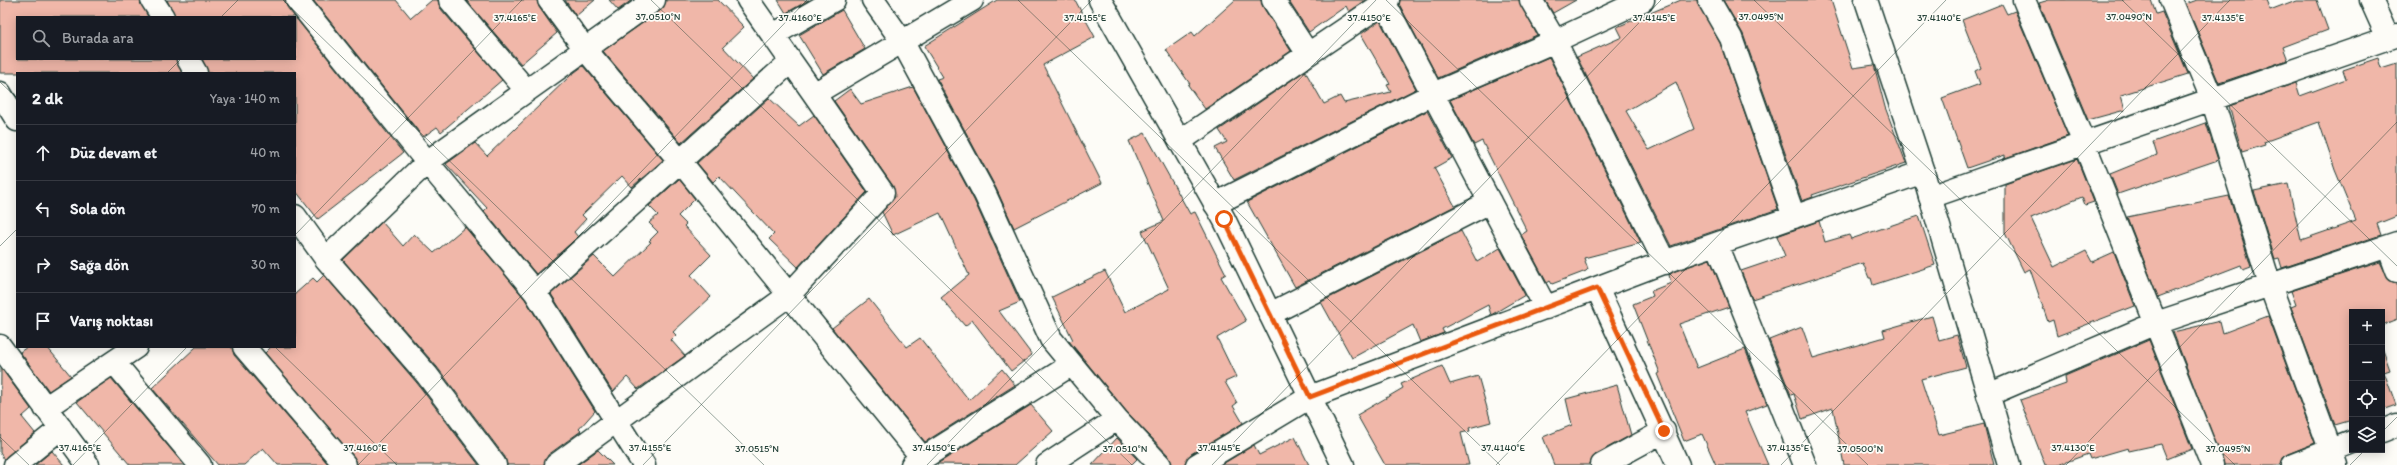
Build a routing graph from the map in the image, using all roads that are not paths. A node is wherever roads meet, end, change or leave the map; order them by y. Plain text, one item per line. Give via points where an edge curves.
1 (152, 0) edge
2 (297, 0) edge
3 (450, 0) edge
4 (549, 0) edge
5 (654, 0) edge
6 (748, 0) edge
7 (834, 0) edge
8 (873, 0) edge
9 (972, 0) edge
10 (1100, 0) edge
11 (1273, 0) edge
12 (1531, 0) edge
13 (1642, 0) edge
14 (1709, 0) edge
15 (1866, 0) edge
16 (2024, 0) edge
17 (2171, 0) edge
18 (2371, 0) edge
19 (1385, 1) edge
20 (161, 16) edge
21 (773, 35) junction
22 (2392, 36) edge
23 (902, 41) junction
24 (1554, 41) junction
25 (585, 49) junction
26 (1308, 54) junction
27 (189, 60) edge
28 (790, 62) junction
29 (195, 72) edge
30 (526, 90) junction
31 (0, 93) edge
32 (814, 94) junction
33 (1432, 94) junction
34 (2212, 99) junction
35 (16, 118) edge
36 (1180, 141) junction
37 (2084, 143) junction
38 (679, 160) junction
39 (427, 162) junction
40 (1923, 172) junction
41 (1930, 197) junction
42 (1490, 202) junction
43 (1215, 204) junction
44 (1794, 217) junction
45 (299, 229) edge
46 (1717, 244) junction
47 (2393, 245) edge
48 (326, 259) junction
49 (1665, 263) junction
50 (2397, 271) edge
51 (2270, 285) junction
52 (1597, 288) junction
53 (535, 292) junction
54 (789, 295) junction
55 (1546, 308) junction
56 (1270, 314) junction
57 (2156, 324) junction
58 (0, 346) edge
59 (135, 348) edge
60 (245, 348) edge
61 (114, 362) junction
62 (1071, 365) junction
63 (1988, 394) junction
64 (1310, 397) junction
65 (46, 408) junction
66 (1117, 419) junction
67 (616, 422) junction
68 (2397, 425) edge
69 (61, 428) junction
70 (2385, 430) edge
71 (1664, 431) junction
72 (2349, 445) edge
73 (2334, 458) edge
74 (918, 462) edge
75 (15, 465) edge
76 (88, 465) edge
77 (200, 465) edge
78 (345, 465) edge
79 (495, 465) edge
80 (556, 465) edge
81 (644, 465) edge
82 (1047, 465) edge
83 (1160, 465) edge
84 (1197, 465) edge
85 (1343, 465) edge
86 (1602, 465) edge
87 (1678, 465) edge
88 (1805, 465) edge
89 (2009, 465) edge
90 (2212, 465) edge
91 (2293, 465) edge

1 - 20 street
2 - 39 street
3 - 30 street
4 - 25 street
5 - 25 street
6 - 21 street
7 - 21 street
8 - 23 street
9 - 23 street
10 - 36 street
11 - 26 street
12 - 24 street
13 - 24 street
14 - 44 street via 1731,38
15 - 40 street
16 - 37 street
17 - 34 street
18 - 22 street
19 - 26 street
19 - 33 street
21 - 28 street
22 - 34 street
23 - 32 street
23 - 62 street via 985,194 1051,339
24 - 33 street
24 - 49 street
25 - 30 street
25 - 38 street
26 - 36 street
27 - 29 street
28 - 32 street
28 - 38 street
30 - 39 street
31 - 35 street
32 - 54 street via 883,193
33 - 42 street
33 - 43 street
34 - 37 street
34 - 51 street
36 - 43 street
37 - 41 street
37 - 57 street
38 - 53 street
38 - 54 street
39 - 48 street
39 - 53 street
40 - 41 street
40 - 44 street
41 - 63 street
42 - 55 street
42 - 56 street
43 - 56 street
44 - 46 street
45 - 48 street
46 - 49 street
46 - 88 street
47 - 50 street
47 - 51 street
48 - 79 street via 427,375
49 - 52 street
51 - 57 street
51 - 73 street
52 - 55 street
52 - 71 street
53 - 67 street
54 - 67 street
54 - 74 street
55 - 64 street
56 - 64 street
57 - 63 street
57 - 90 street
58 - 65 street
59 - 61 street
60 - 78 street
61 - 65 street
61 - 77 street
62 - 66 street
62 - 74 street
63 - 89 street
64 - 84 street
64 - 85 street
65 - 69 street
66 - 82 street
66 - 83 street
67 - 80 street
67 - 81 street
68 - 70 street
69 - 75 street
69 - 76 street
71 - 86 street
71 - 87 street
72 - 73 street
73 - 91 street

